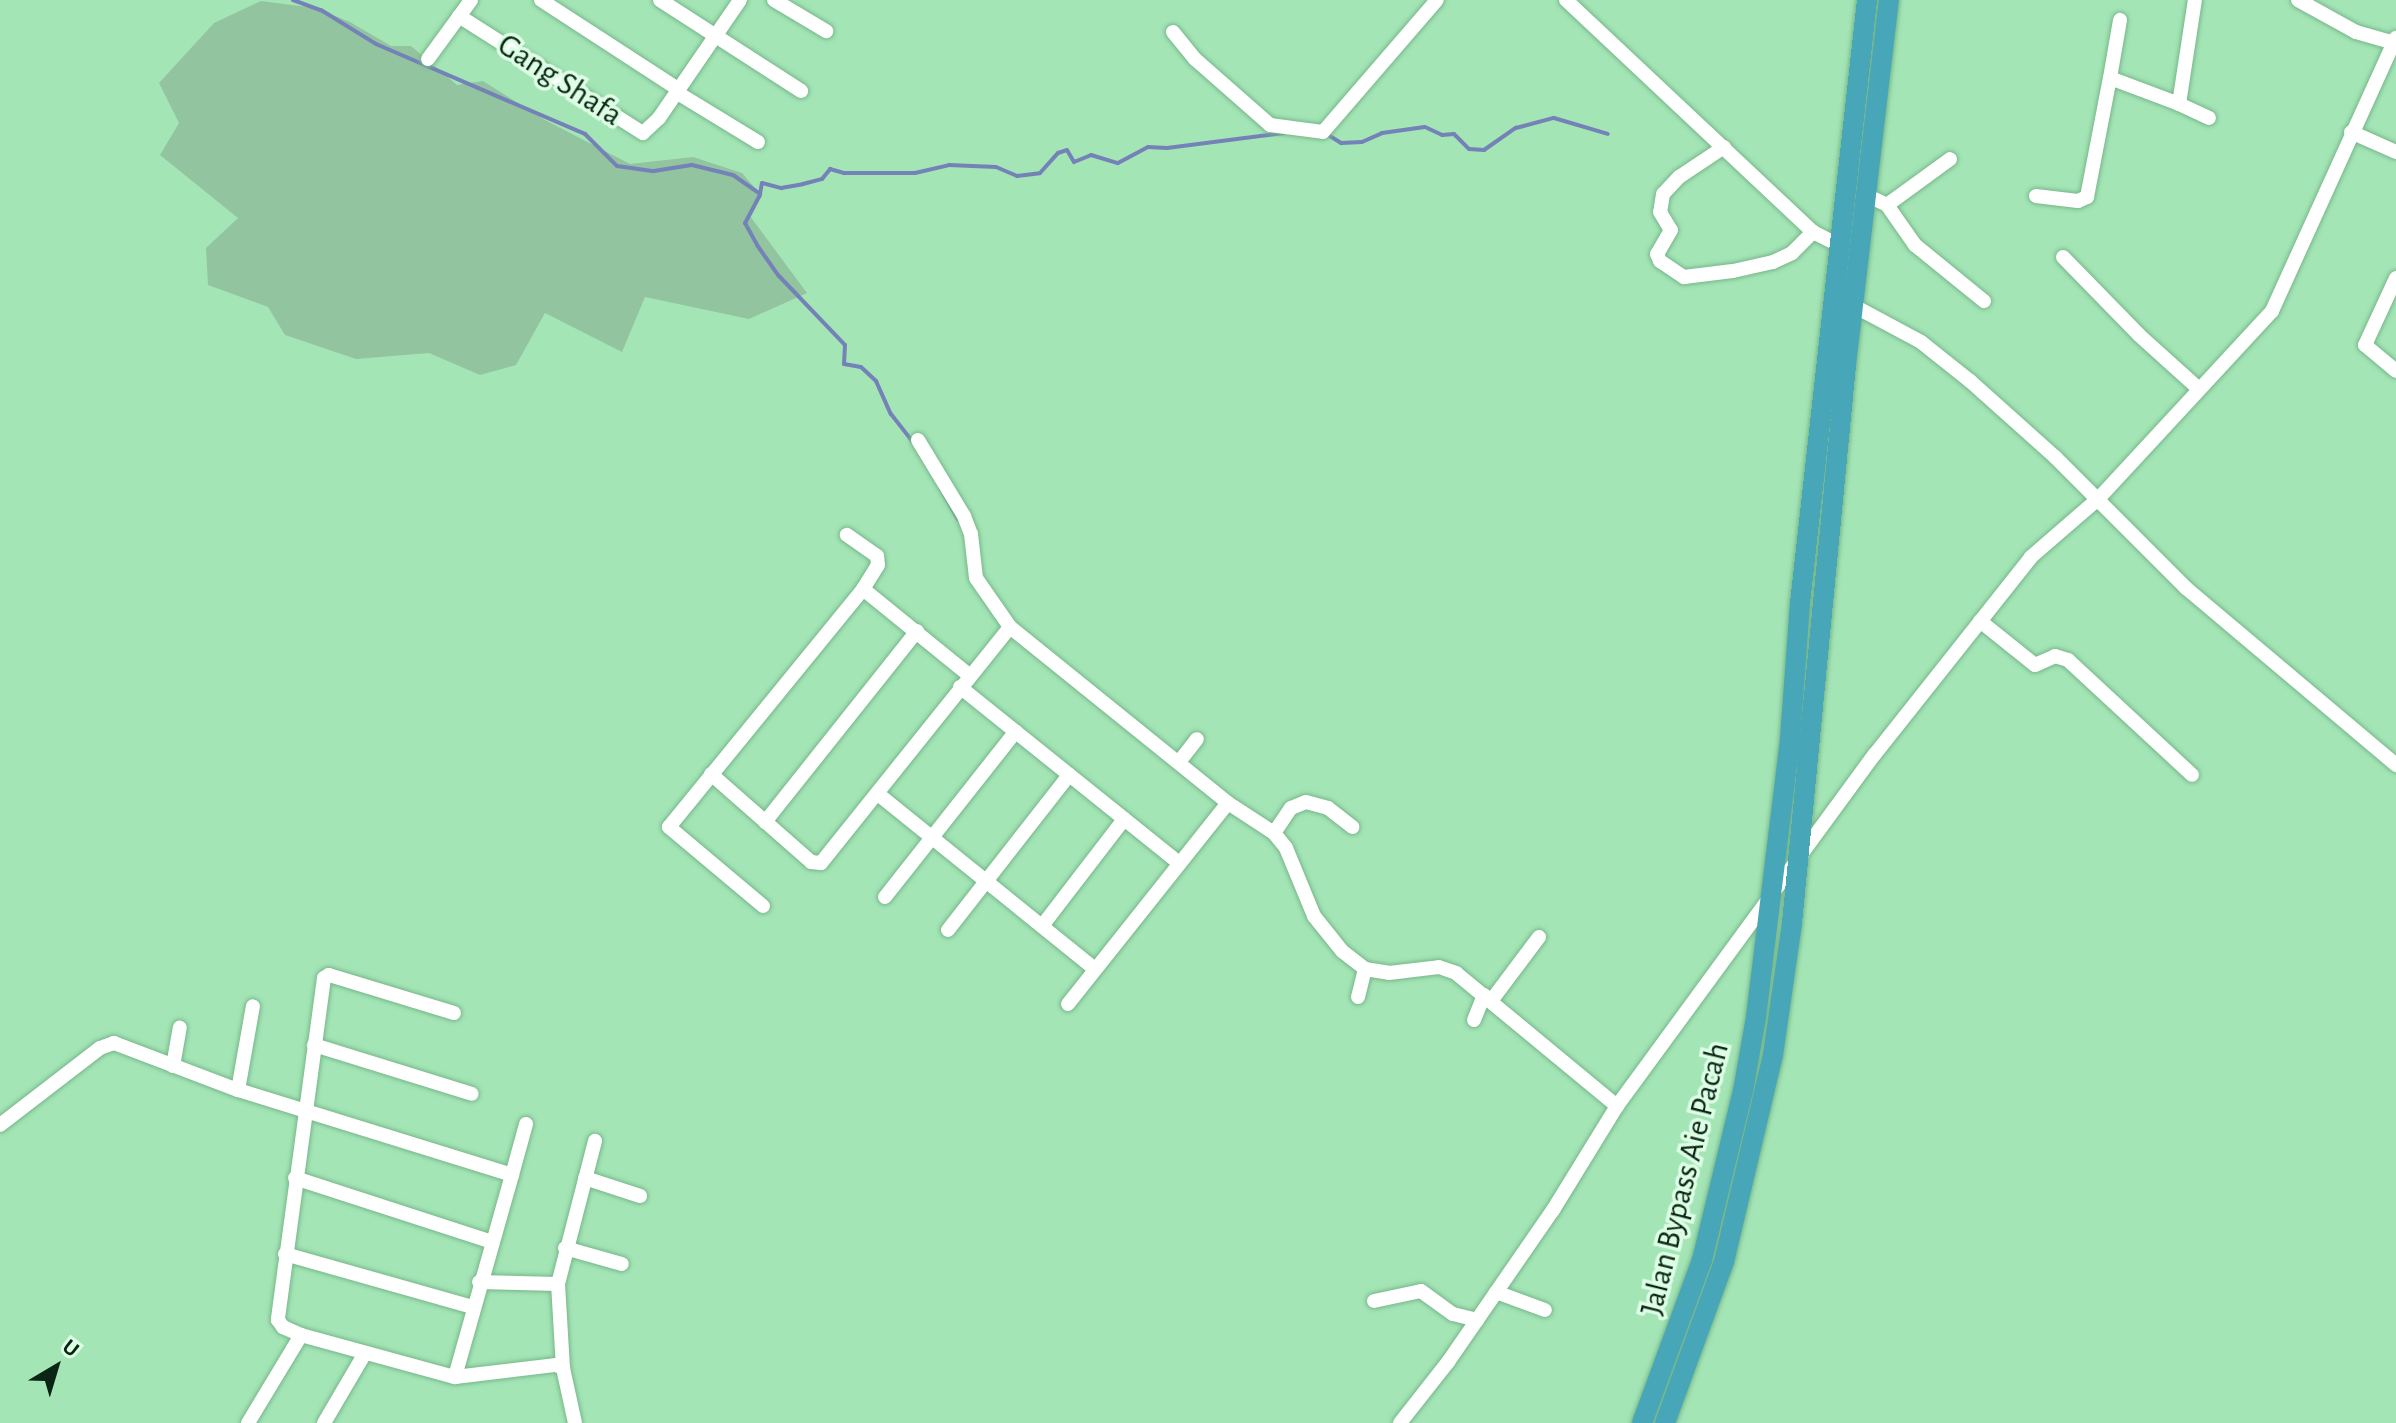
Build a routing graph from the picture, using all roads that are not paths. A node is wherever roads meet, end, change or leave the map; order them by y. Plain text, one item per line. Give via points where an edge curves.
1 (471, 0) edge
2 (541, 0) edge
3 (660, 0) edge
4 (740, 0) edge
5 (774, 0) edge
6 (1437, 0) edge
7 (1566, 0) edge
8 (1867, 0) edge
9 (1889, 0) edge
10 (2195, 0) edge
11 (2298, 0) edge
12 (459, 16) junction
13 (2120, 20) dead end
14 (826, 31) dead end
15 (1173, 32) dead end
16 (716, 35) junction
17 (2395, 40) edge
18 (428, 59) dead end
19 (2110, 78) junction
20 (677, 91) junction
21 (801, 91) dead end
22 (2179, 104) junction
23 (2209, 118) dead end
24 (2351, 132) junction
25 (758, 142) dead end
26 (1724, 147) junction
27 (2396, 152) edge
28 (1950, 159) dead end
29 (1866, 195) junction
30 (2036, 196) dead end
31 (1887, 205) junction
32 (1813, 232) junction
33 (1840, 246) junction
34 (2063, 257) dead end
35 (2396, 278) edge
36 (1984, 301) dead end
37 (1854, 306) junction
38 (2396, 371) edge
39 (2199, 389) junction
40 (918, 440) dead end
41 (2098, 499) junction
42 (847, 535) dead end
43 (863, 589) junction
44 (1980, 621) junction
45 (1010, 627) junction
46 (917, 631) junction
47 (965, 681) junction
48 (1016, 731) junction
49 (1197, 739) dead end
50 (1179, 762) junction
51 (2396, 765) edge
52 (711, 774) junction
53 (1069, 775) junction
54 (2192, 775) dead end
55 (878, 794) junction
56 (1228, 803) junction
57 (1124, 819) junction
58 (765, 822) junction
59 (1352, 827) dead end
60 (1274, 833) junction
61 (932, 837) junction
62 (1796, 857) junction
63 (1179, 863) junction
64 (986, 882) junction
65 (885, 897) dead end
66 (1772, 898) junction
67 (763, 906) dead end
68 (1042, 926) junction
69 (948, 930) dead end
70 (1539, 937) dead end
71 (1095, 969) junction
72 (1365, 969) junction
73 (1358, 997) dead end
74 (1487, 998) junction
75 (1068, 1004) dead end
76 (253, 1006) dead end
77 (454, 1013) dead end
78 (1474, 1020) dead end
79 (180, 1028) dead end
80 (314, 1045) junction
81 (173, 1066) junction
82 (238, 1090) junction
83 (472, 1094) dead end
84 (1617, 1106) junction
85 (304, 1110) junction
86 (526, 1124) dead end
87 (0, 1125) edge
88 (595, 1141) dead end
89 (512, 1175) junction
90 (295, 1178) junction
91 (585, 1178) junction
92 (640, 1196) dead end
93 (492, 1242) junction
94 (565, 1248) junction
95 (285, 1254) junction
96 (622, 1264) dead end
97 (479, 1282) junction
98 (558, 1284) junction
99 (1496, 1292) junction
100 (1374, 1301) dead end
101 (472, 1307) junction
102 (1545, 1310) dead end
103 (1477, 1320) junction
104 (301, 1335) junction
105 (365, 1353) junction
106 (563, 1368) junction
107 (455, 1377) junction
108 (248, 1423) edge
109 (324, 1423) edge
110 (575, 1423) edge
111 (1400, 1423) edge
112 (1642, 1423) edge
113 (1665, 1423) edge

1 - 12 street
2 - 20 street
3 - 16 street
4 - 16 street, Gang Shafa
5 - 14 street
6 - 15 street via 1323,132 1270,125 1195,59
7 - 26 street
8 - 33 highway, Jalan Bypass Aie Pacah
9 - 29 highway, Jalan Bypass Aie Pacah
10 - 22 street
11 - 17 street via 2356,32
12 - 18 street
12 - 20 street, Gang Shafa via 643,133
13 - 19 street
16 - 20 street, Gang Shafa
16 - 21 street
17 - 24 street
19 - 22 street
19 - 30 street via 2087,197 2078,201
20 - 25 street
22 - 23 street
24 - 27 street
24 - 39 street via 2280,299
26 - 32 street
26 - 32 street via 1663,194 1660,212 1671,230 1657,254 1660,261 1684,277 1742,269 1792,253
28 - 31 street
29 - 31 street
29 - 37 highway, Jalan Bypass Aie Pacah
31 - 36 street via 1915,245
32 - 33 street
33 - 66 highway, Jalan Bypass Aie Pacah
34 - 39 street
35 - 38 street via 2365,345
37 - 41 street via 1921,342
37 - 62 highway, Jalan Bypass Aie Pacah
39 - 41 street
40 - 45 street via 964,516 976,578
41 - 44 street via 2031,557
41 - 51 street via 2186,588
42 - 43 street via 880,560
43 - 46 street
43 - 52 street
44 - 54 street via 2035,665 2055,656 2068,660
44 - 62 street
45 - 47 street
45 - 50 street
46 - 47 street
46 - 58 street
47 - 48 street
47 - 55 street
48 - 53 street
48 - 61 street
49 - 50 street
50 - 56 street
52 - 58 street
52 - 67 street via 670,830
53 - 57 street
53 - 64 street
55 - 58 street via 818,864
55 - 61 street
56 - 60 street
56 - 63 street
57 - 63 street
57 - 68 street
59 - 60 street via 1328,808 1306,802 1291,808
60 - 72 street via 1286,848 1314,916 1342,951
61 - 64 street
61 - 65 street
62 - 66 street
62 - 113 highway, Jalan Bypass Aie Pacah via 1769,1077 1713,1297
63 - 71 street
64 - 68 street
64 - 69 street
66 - 84 street
66 - 112 highway, Jalan Bypass Aie Pacah via 1745,1079 1702,1260
68 - 71 street
70 - 74 street
71 - 75 street
72 - 73 street
72 - 74 street via 1389,973 1439,967 1456,973
74 - 78 street
74 - 84 street
76 - 82 street
77 - 80 street via 329,975 322,982
79 - 81 street
80 - 83 street
80 - 85 street
81 - 82 street
81 - 87 street via 109,1044
82 - 85 street
84 - 99 street
85 - 89 street
85 - 90 street
86 - 89 street
88 - 91 street
89 - 93 street
90 - 93 street
90 - 95 street
91 - 92 street
91 - 94 street
93 - 97 street
94 - 96 street
94 - 98 street
95 - 101 street
95 - 104 street via 278,1320
97 - 98 street
97 - 101 street
98 - 106 street
99 - 102 street
99 - 103 street
100 - 103 street via 1421,1291 1453,1314
101 - 107 street
103 - 111 street
104 - 105 street
104 - 108 street
105 - 107 street
105 - 109 street
106 - 107 street via 545,1364
106 - 110 street

